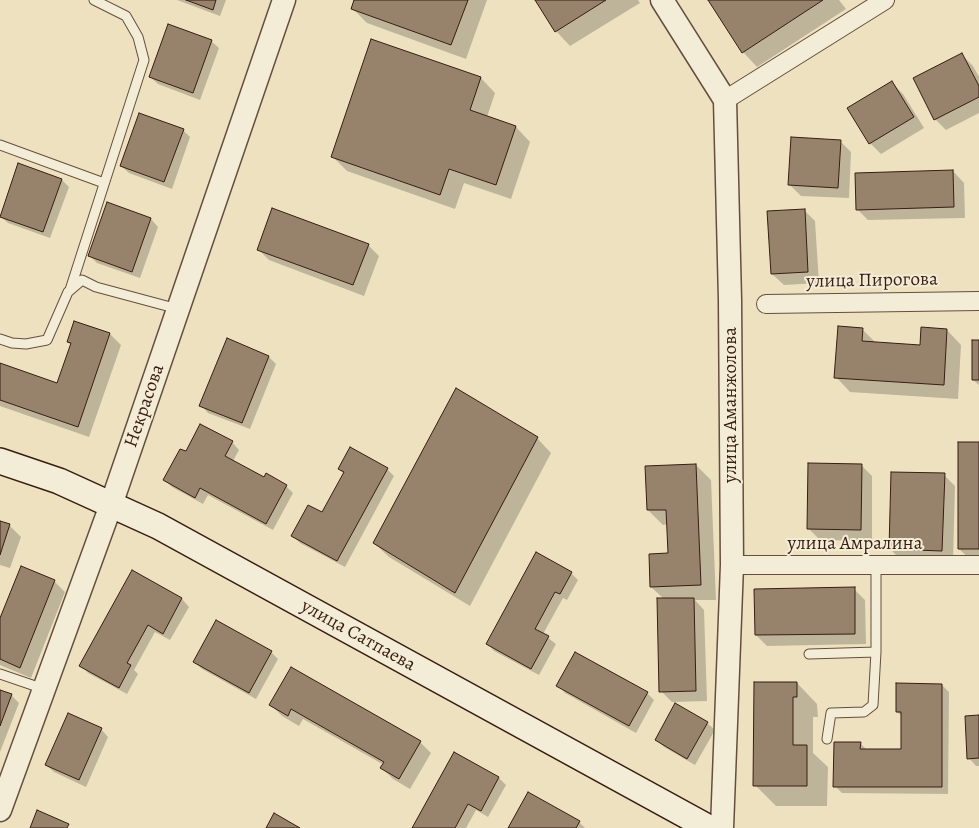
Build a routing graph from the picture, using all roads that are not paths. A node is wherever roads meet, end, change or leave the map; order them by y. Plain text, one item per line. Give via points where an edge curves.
1 (94, 0) edge
2 (284, 0) edge
3 (662, 0) edge
4 (885, 0) edge
5 (725, 100) junction
6 (0, 144) edge
7 (104, 184) junction
8 (70, 290) junction
9 (979, 301) edge
10 (766, 304) dead end
11 (178, 309) junction
12 (0, 339) edge
13 (0, 461) edge
14 (111, 505) junction
15 (732, 565) junction
16 (876, 565) junction
17 (979, 565) edge
18 (876, 652) junction
19 (809, 654) dead end
20 (0, 674) edge
21 (44, 689) junction
22 (826, 739) dead end
23 (0, 810) edge
24 (709, 828) edge
25 (722, 828) edge

1 - 7 lane via 126,16 138,37 144,60
2 - 11 street, Некрасова
3 - 5 street
4 - 5 street
5 - 15 street, улица Аманжолова
6 - 7 lane
7 - 8 lane
8 - 11 lane via 82,280 96,287
8 - 12 lane via 47,340 26,344
9 - 10 street, улица Пирогова
11 - 14 street, Некрасова
13 - 14 main road, улица Сатпаева via 59,481
14 - 21 street, Некрасова
14 - 24 main road, улица Сатпаева via 158,526
15 - 16 street, улица Амралина
15 - 25 street, улица Аманжолова
16 - 17 street, улица Амралина
16 - 18 lane
18 - 19 lane
18 - 22 lane via 873,705 864,712 831,713
20 - 21 lane
21 - 23 street, Некрасова

